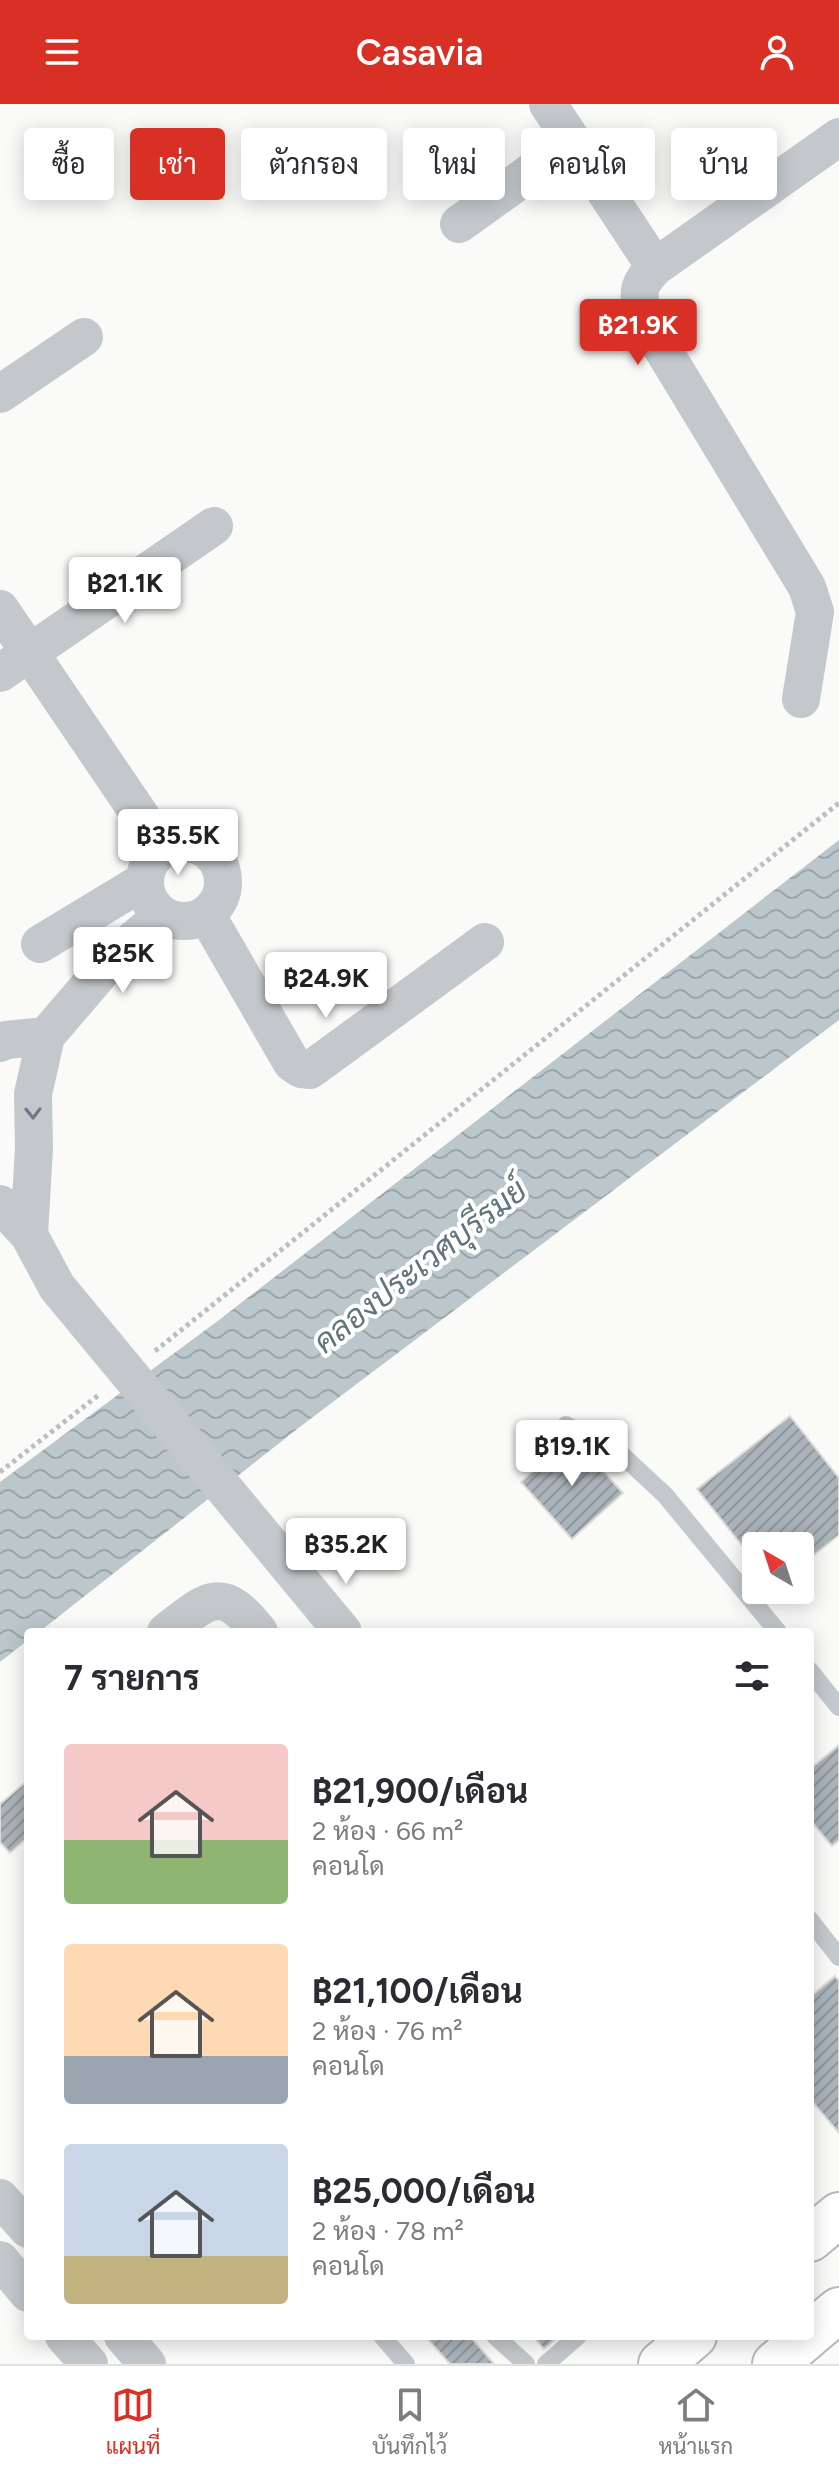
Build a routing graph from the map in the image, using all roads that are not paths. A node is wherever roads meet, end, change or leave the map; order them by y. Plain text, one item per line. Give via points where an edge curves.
1 (548, 104) edge
2 (564, 128) edge
3 (839, 137) edge
4 (521, 179) edge
5 (611, 200) edge
6 (459, 224) dead end
7 (655, 267) junction
8 (84, 337) dead end
9 (0, 394) edge
10 (214, 526) dead end
11 (0, 609) edge
12 (15, 663) edge
13 (801, 699) dead end
14 (154, 865) junction
15 (206, 914) junction
16 (163, 915) junction
17 (485, 942) dead end
18 (40, 944) dead end
19 (46, 1036) junction
20 (0, 1043) edge
21 (0, 1204) edge
22 (29, 1235) junction
23 (566, 1425) dead end
24 (171, 1628) edge
25 (256, 1628) edge
26 (340, 1628) edge
27 (775, 1628) edge
28 (814, 1676) edge
29 (839, 1707) edge
30 (814, 1925) edge
31 (839, 1957) edge
32 (0, 2198) edge
33 (24, 2225) edge
34 (0, 2260) edge
35 (24, 2288) edge
36 (839, 2310) edge
37 (814, 2331) edge
38 (126, 2340) edge
39 (385, 2340) edge
40 (499, 2340) edge
41 (573, 2340) edge
42 (689, 2340) edge
43 (803, 2340) edge
44 (147, 2364) edge
45 (406, 2364) edge
46 (526, 2364) edge
47 (546, 2364) edge
48 (661, 2364) edge
49 (775, 2364) edge

1 - 2 street
3 - 7 street
4 - 6 street
5 - 7 street
7 - 13 street via 641,281 642,315 807,587 815,612
8 - 9 street
10 - 12 street
11 - 12 street
12 - 14 street
14 - 15 street via 183,842 212,854 222,886
14 - 16 street via 149,901
14 - 18 street
15 - 16 street via 185,921
15 - 17 street via 292,1063 310,1070
16 - 19 street via 117,956
19 - 20 street
19 -> 22 street via 33,1094
21 - 22 street
22 - 26 street via 57,1287
23 - 27 lane via 623,1456 665,1495
24 - 25 street via 206,1602 226,1601
28 - 29 lane
30 - 31 lane
32 - 33 street
34 - 35 street
36 - 37 main road
38 - 44 street
39 - 45 lane
40 - 46 lane
41 - 47 lane
42 - 48 main road
43 - 49 main road

